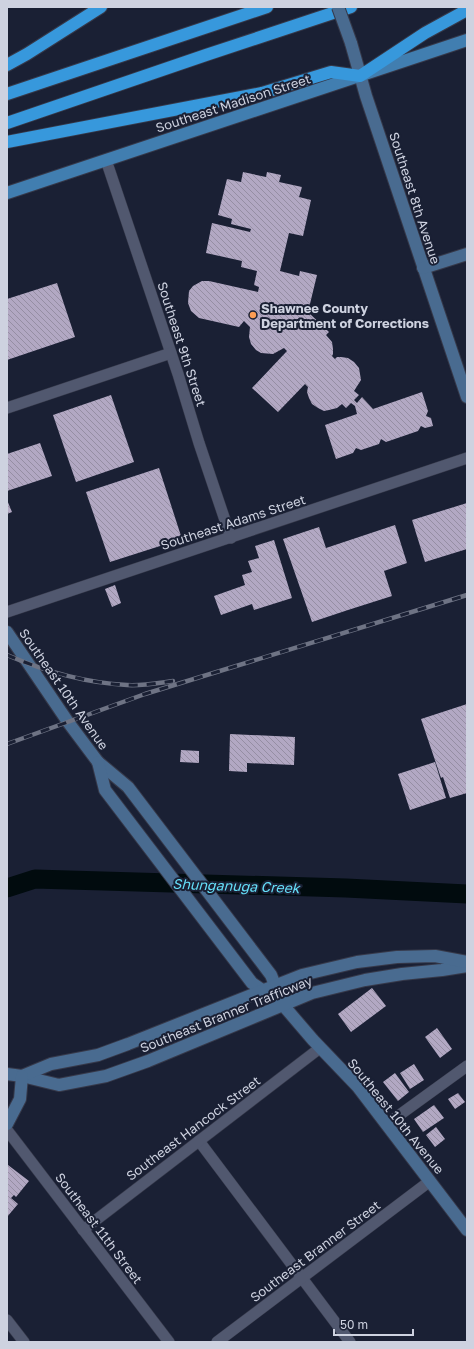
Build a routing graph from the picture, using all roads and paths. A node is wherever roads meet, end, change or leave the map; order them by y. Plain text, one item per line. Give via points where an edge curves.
1 (101, 7) edge
2 (267, 7) edge
3 (338, 7) edge
4 (351, 7) edge
5 (467, 10) edge
6 (467, 40) edge
7 (7, 65) edge
8 (360, 76) junction
9 (7, 94) edge
10 (7, 123) edge
11 (7, 142) edge
12 (106, 160) junction
13 (7, 193) edge
14 (467, 254) edge
15 (423, 268) junction
16 (171, 353) junction
17 (467, 397) edge
18 (7, 408) edge
19 (467, 458) edge
20 (231, 538) junction
21 (7, 612) edge
22 (7, 632) edge
23 (98, 762) junction
24 (467, 962) edge
25 (467, 966) edge
26 (276, 985) junction
27 (263, 991) junction
28 (283, 1005) junction
29 (320, 1048) junction
30 (467, 1066) edge
31 (7, 1074) edge
32 (22, 1076) junction
33 (7, 1124) edge
34 (387, 1124) junction
35 (7, 1130) edge
36 (199, 1141) junction
37 (430, 1181) junction
38 (83, 1230) junction
39 (467, 1230) edge
40 (302, 1278) junction
41 (7, 1320) edge
42 (24, 1342) edge
43 (169, 1342) edge
44 (217, 1342) edge
45 (350, 1342) edge

1 - 7 highway
2 - 9 highway
3 - 8 main road, Southeast 8th Avenue, bridge
4 - 10 highway
5 - 8 highway via 425,33
6 - 8 main road, Southeast Madison Street
8 - 11 highway via 331,72 262,93
8 - 12 main road, Southeast Madison Street
8 - 15 main road, Southeast 8th Avenue
12 - 13 main road, Southeast Madison Street
12 - 16 street, Southeast 9th Street
14 - 15 main road
15 - 17 main road, Southeast 8th Avenue
16 - 18 street
16 - 20 street, Southeast 9th Street
19 - 20 street, Southeast Adams Street
20 - 21 street, Southeast Adams Street
22 - 23 main road, Southeast 10th Avenue
23 - 26 main road, Southeast 10th Avenue via 128,787
23 - 27 main road, Southeast 10th Avenue via 105,790 252,983
24 - 26 main road, Southeast Branner Trafficway via 435,956 377,959 302,975
25 - 28 main road, Southeast Branner Trafficway via 365,980 312,993
26 - 27 main road, Southeast Branner Trafficway
26 - 28 main road, Southeast 10th Avenue
27 - 28 main road, Southeast 10th Avenue
27 - 32 main road, Southeast Branner Trafficway via 128,1044 93,1056 51,1064
28 - 29 main road, Southeast 10th Avenue
28 - 32 main road, Southeast Branner Trafficway via 106,1076 60,1084
29 - 34 main road, Southeast 10th Avenue via 358,1087
29 - 36 street, Southeast Hancock Street
30 - 34 street
31 - 32 main road, Southeast Branner Trafficway
32 - 33 main road via 20,1099
34 - 37 main road, Southeast 10th Avenue
35 - 38 street, Southeast 11th Street
36 - 38 street, Southeast Hancock Street
36 - 40 street
37 - 39 main road, Southeast 10th Avenue
37 - 40 street, Southeast Branner Street
38 - 43 street, Southeast 11th Street
40 - 44 street, Southeast Branner Street
40 - 45 street
41 - 42 street

